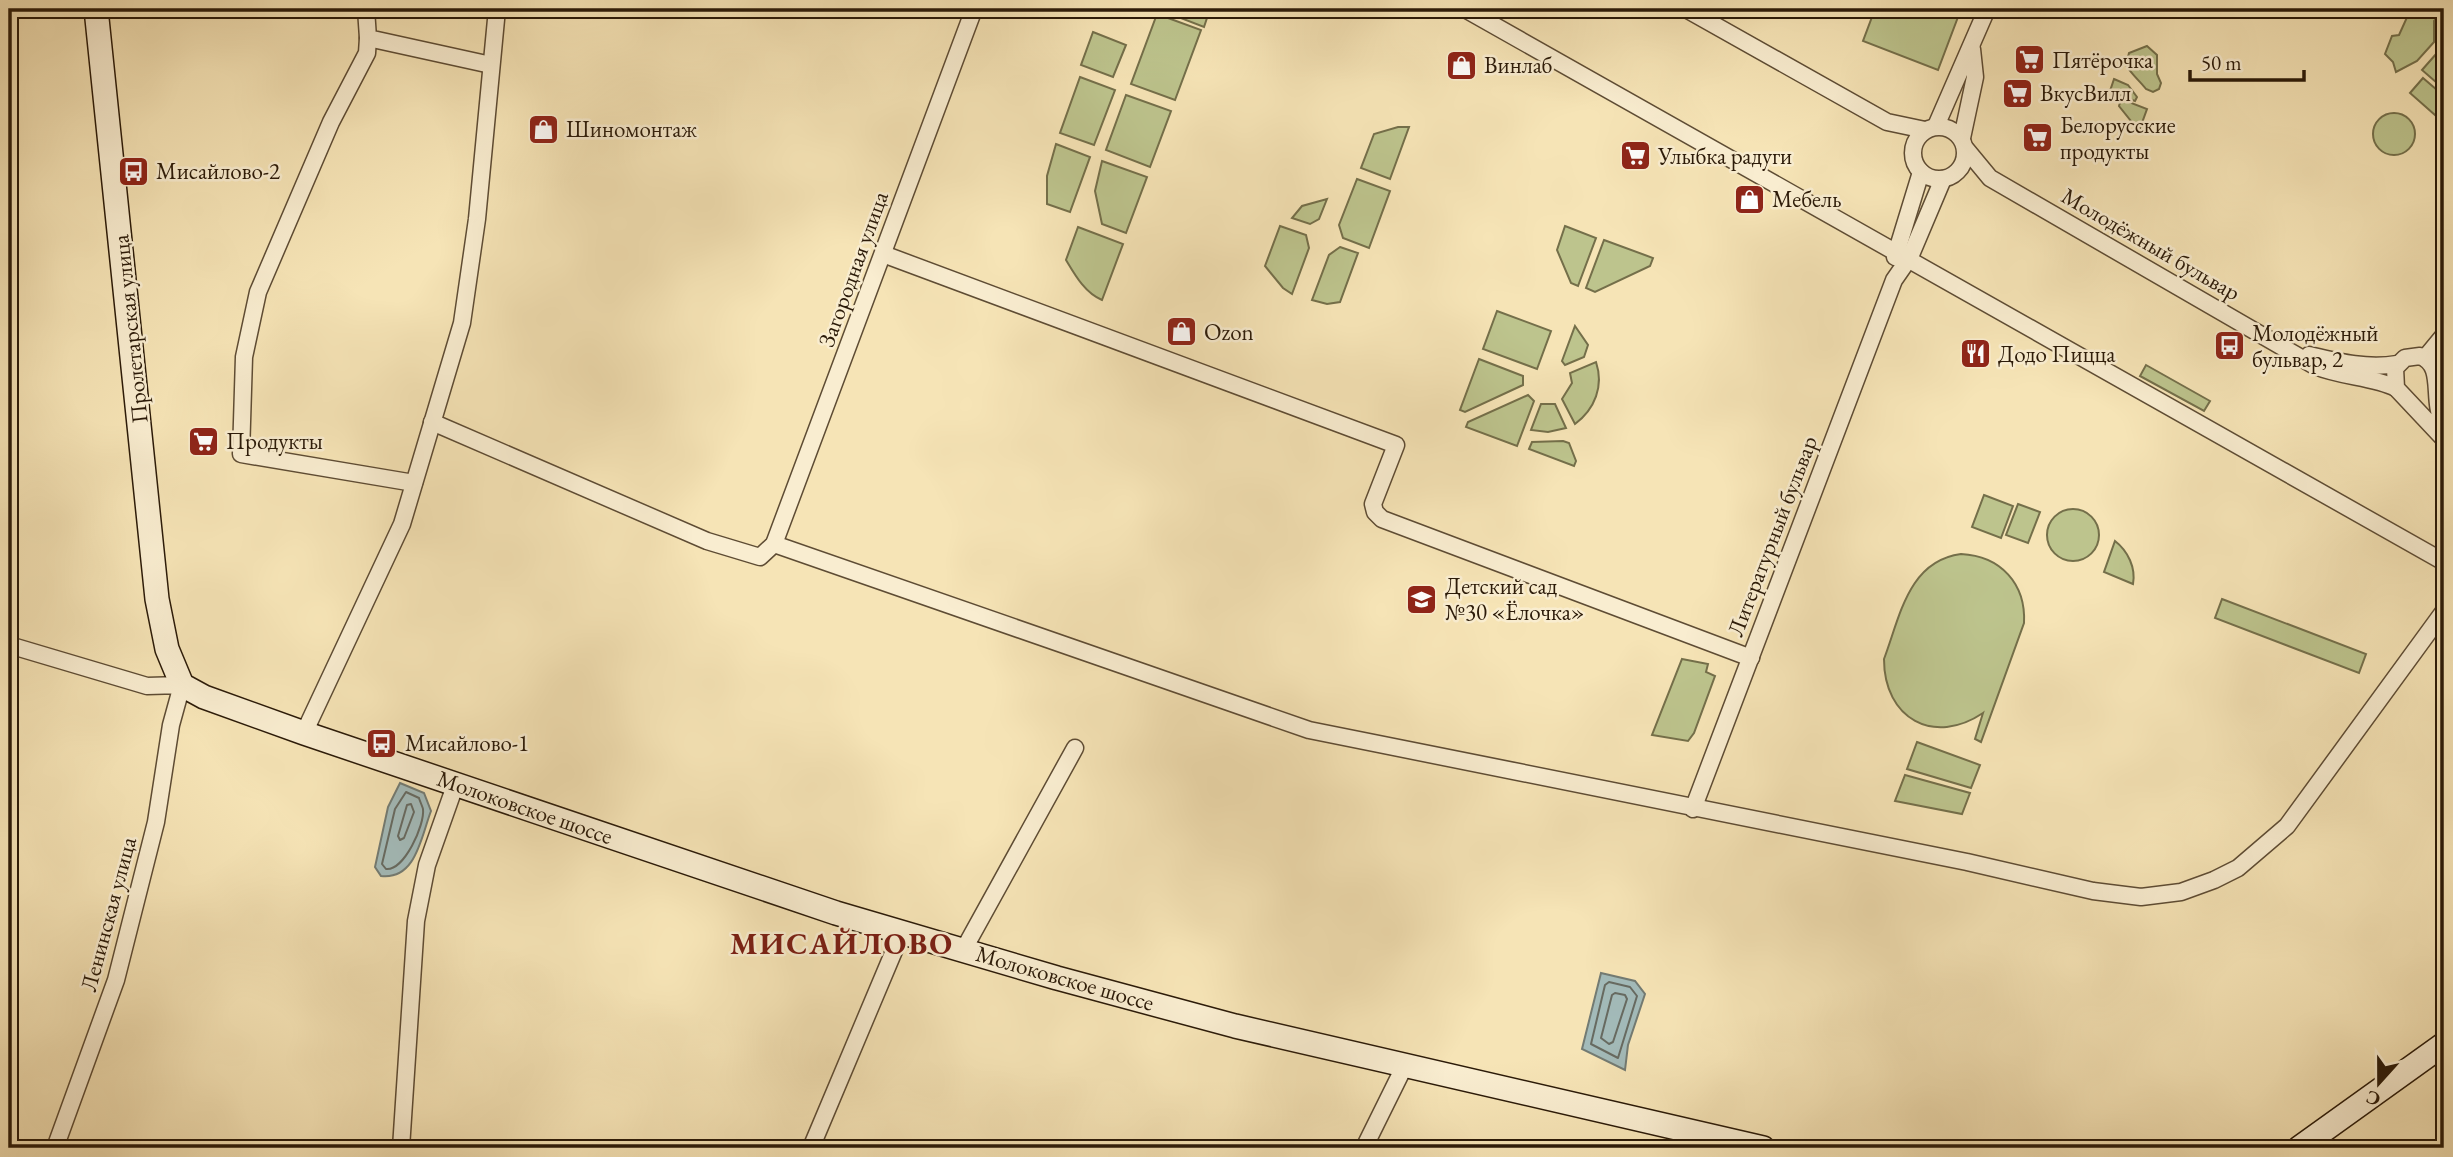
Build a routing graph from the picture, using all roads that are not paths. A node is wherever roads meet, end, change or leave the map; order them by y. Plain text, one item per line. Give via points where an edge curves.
1 (96, 9) edge
2 (366, 9) edge
3 (497, 9) edge
4 (974, 9) edge
5 (1465, 9) edge
6 (1686, 9) edge
7 (1987, 9) edge
8 (368, 38) junction
9 (1972, 48) junction
10 (491, 65) junction
11 (1887, 122) junction
12 (1930, 128) junction
13 (1964, 144) junction
14 (1913, 150) junction
15 (1921, 172) junction
16 (1949, 177) junction
17 (1990, 178) junction
18 (1895, 249) junction
19 (883, 254) junction
20 (1910, 257) junction
21 (1894, 280) junction
22 (2444, 335) edge
23 (2290, 350) junction
24 (2425, 358) junction
25 (2397, 364) junction
26 (2434, 388) junction
27 (2400, 392) junction
28 (432, 422) junction
29 (2444, 425) edge
30 (2444, 439) edge
31 (414, 483) junction
32 (774, 544) junction
33 (2444, 562) edge
34 (2444, 611) edge
35 (9, 645) edge
36 (1751, 658) junction
37 (182, 685) junction
38 (304, 733) junction
39 (1075, 748) dead end
40 (456, 783) junction
41 (1693, 809) junction
42 (902, 932) junction
43 (964, 949) junction
44 (2444, 1044) edge
45 (1405, 1066) junction
46 (55, 1148) edge
47 (401, 1148) edge
48 (811, 1148) edge
49 (1364, 1148) edge
50 (1763, 1148) edge
51 (2299, 1148) edge

1 - 37 main road, Пролетарская улица via 157,600 167,649
2 - 8 street
3 - 10 street
4 - 19 street, Загородная улица
5 - 18 street
6 - 11 street
7 - 9 street
8 - 10 street
8 - 31 street via 367,53 331,122 258,292 244,357 241,454
9 - 12 street
9 - 13 street via 1976,77
10 - 28 street via 462,323
11 - 12 street
11 - 14 street
12 - 13 street via 1953,130
12 - 14 street via 1917,139
13 - 16 street via 1965,161
13 - 17 street, Молодёжный бульвар
14 - 15 street
15 - 16 street via 1931,178
15 - 18 street, Литературный бульвар
16 - 17 street, Молодёжный бульвар
16 - 20 street, Литературный бульвар
17 - 23 street, Молодёжный бульвар
18 - 20 street
18 - 21 street, Литературный бульвар
19 - 32 street, Загородная улица
19 - 36 street via 1396,445 1373,504 1382,519
20 - 21 street, Литературный бульвар
20 - 33 street
21 - 36 street, Литературный бульвар
22 - 24 street
23 - 25 street, Молодёжный бульвар via 2351,365
23 - 27 street, Молодёжный бульвар via 2337,375 2386,383
24 - 25 street via 2410,356
24 - 26 street via 2435,369
25 - 27 street via 2393,378
26 - 27 street via 2418,399
26 - 29 street
27 - 30 street
28 - 31 street
28 - 32 street via 707,541 760,557
31 - 38 street via 402,524
32 - 41 street via 1309,730
34 - 41 street via 2287,825 2238,868 2181,892 2117,896
35 - 37 street via 147,686
36 - 41 street, Литературный бульвар
37 - 38 main road, Молоковское шоссе
37 - 46 street, Ленинская улица via 156,822 116,980
38 - 40 main road, Молоковское шоссе
39 - 43 street
40 - 42 main road, Молоковское шоссе
40 - 47 street via 427,865 416,921
42 - 43 main road, Молоковское шоссе
42 - 48 street
43 - 45 main road, Молоковское шоссе via 1235,1026
44 - 51 main road
45 - 49 street
45 - 50 main road, Молоковское шоссе

